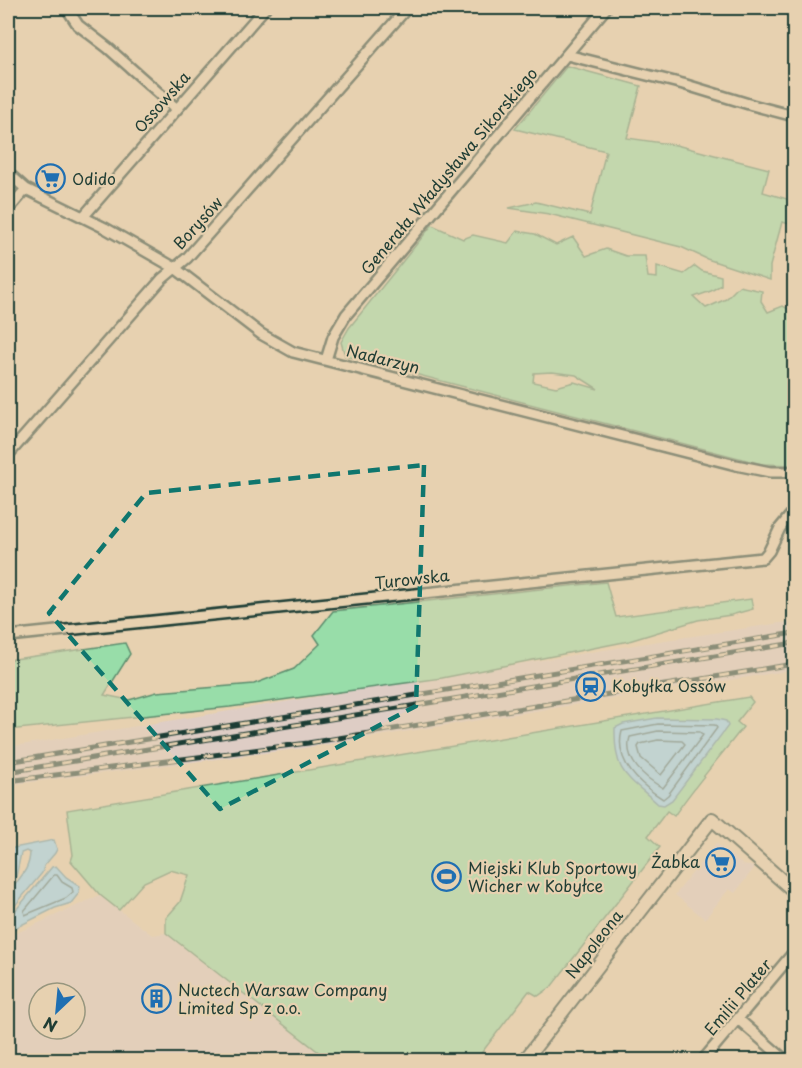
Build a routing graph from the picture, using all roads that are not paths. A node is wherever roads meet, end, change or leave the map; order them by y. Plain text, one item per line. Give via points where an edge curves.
1 (69, 8) edge
2 (265, 8) edge
3 (407, 8) edge
4 (606, 8) edge
5 (567, 55) junction
6 (177, 109) junction
7 (795, 116) edge
8 (8, 173) edge
9 (26, 189) junction
10 (8, 210) edge
11 (83, 217) junction
12 (175, 268) junction
13 (326, 360) junction
14 (8, 455) edge
15 (795, 472) edge
16 (795, 511) edge
17 (8, 636) edge
18 (795, 891) edge
19 (795, 952) edge
20 (738, 1019) junction
21 (525, 1060) edge
22 (704, 1060) edge
23 (785, 1060) edge

1 - 6 street via 78,25
2 - 6 street, Ossowska
3 - 12 street, Borysów
4 - 5 street, Generała Władysława Sikorskiego
5 - 7 street
5 - 13 street, Generała Władysława Sikorskiego via 346,315
6 - 11 street, Ossowska
8 - 9 street, Nadarzyn
9 - 10 street
9 - 11 street, Nadarzyn
11 - 12 street, Nadarzyn
12 - 13 street, Nadarzyn via 280,346
12 - 14 street, Borysów
13 - 15 street, Nadarzyn via 736,465
16 - 17 street, Turowska via 763,558
18 - 21 street, Napoleona via 712,819
19 - 20 street, Emilii Plater
20 - 22 street, Emilii Plater
20 - 23 street

